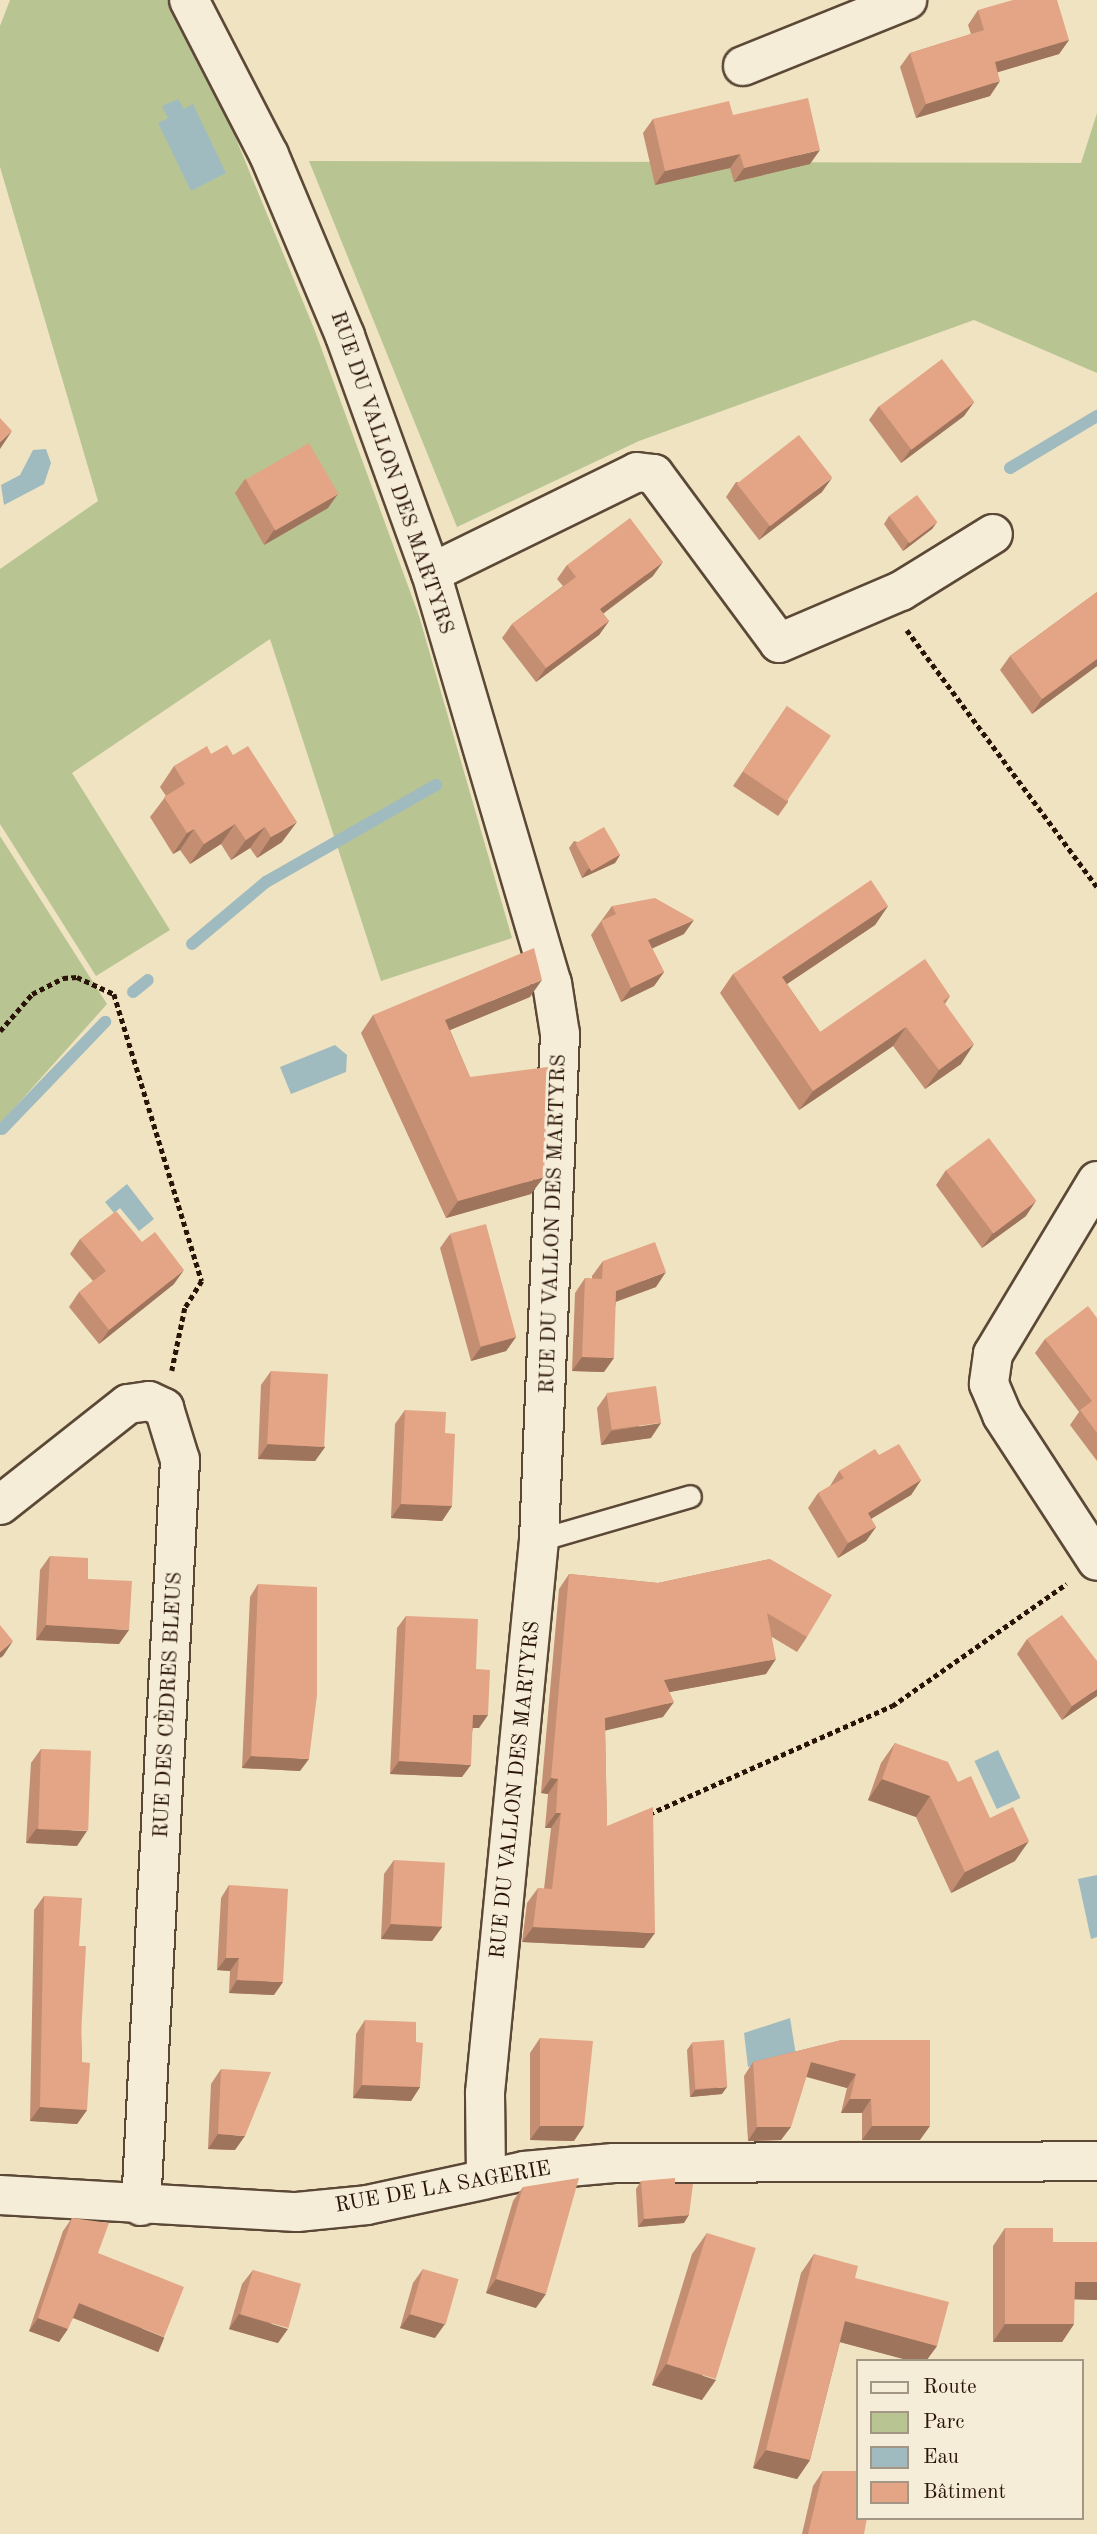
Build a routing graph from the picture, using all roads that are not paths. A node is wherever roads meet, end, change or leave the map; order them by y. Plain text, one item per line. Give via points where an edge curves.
1 (189, 0) edge
2 (908, 0) edge
3 (743, 66) dead end
4 (993, 534) dead end
5 (431, 573) junction
6 (1097, 1181) edge
7 (690, 1496) dead end
8 (0, 1505) edge
9 (539, 1540) junction
10 (1086, 1569) edge
11 (1097, 2161) edge
12 (486, 2177) junction
13 (0, 2195) edge
14 (141, 2206) junction

1 - 5 street, RUE DU VALLON DES MARTYRS via 269,155 345,336
2 - 3 street
4 - 5 street via 883,598 779,643 654,474 637,472
5 - 9 street, RUE DU VALLON DES MARTYRS via 552,983 560,1034
6 - 10 street via 993,1354 989,1384
7 - 9 lane
8 - 14 street, RUE DES CÈDRES BLEUS via 128,1404 149,1401 164,1408 180,1460
9 - 12 street, RUE DU VALLON DES MARTYRS via 485,2092
11 - 12 street, RUE DE LA SAGERIE via 614,2163
12 - 14 street, RUE DE LA SAGERIE via 367,2205 298,2212
13 - 14 street, RUE DE LA SAGERIE

